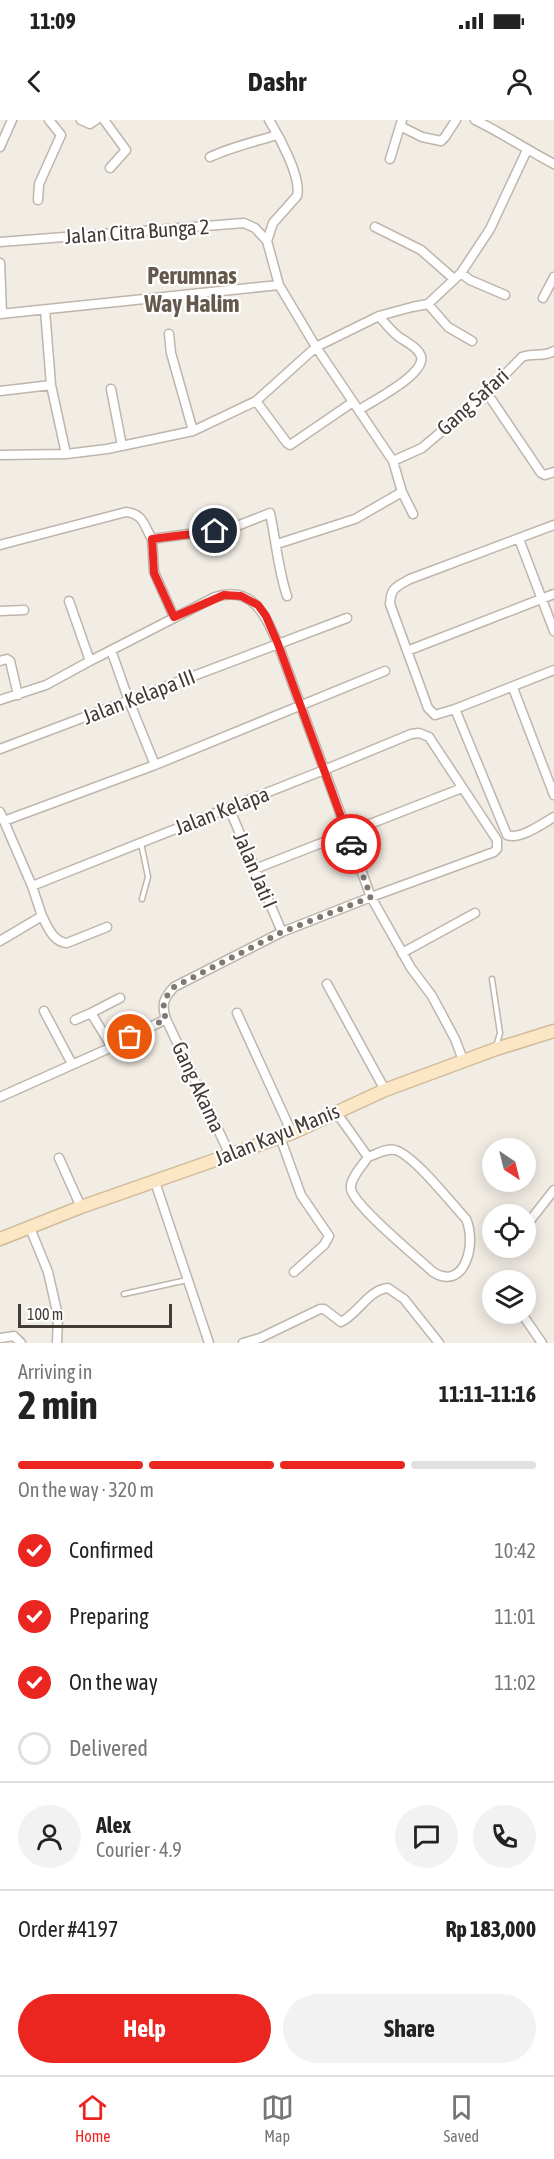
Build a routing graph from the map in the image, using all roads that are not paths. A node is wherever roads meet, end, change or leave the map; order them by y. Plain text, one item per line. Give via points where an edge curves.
1 (12, 120) edge
2 (49, 120) edge
3 (81, 120) edge
4 (96, 120) edge
5 (104, 120) edge
6 (456, 120) edge
7 (475, 120) edge
8 (500, 120) edge
9 (273, 121) edge
10 (401, 123) edge
11 (496, 130) junction
12 (277, 135) junction
13 (0, 147) edge
14 (527, 150) junction
15 (210, 157) dead end
16 (390, 159) dead end
17 (554, 164) edge
18 (110, 168) dead end
19 (38, 200) dead end
20 (375, 227) dead end
21 (267, 241) junction
22 (0, 242) edge
23 (0, 262) edge
24 (457, 276) junction
25 (554, 277) edge
26 (279, 285) junction
27 (505, 295) dead end
28 (543, 298) dead end
29 (428, 304) junction
30 (45, 310) junction
31 (1, 314) edge
32 (379, 316) junction
33 (169, 334) dead end
34 (472, 341) dead end
35 (316, 347) junction
36 (554, 351) edge
37 (51, 386) junction
38 (111, 389) dead end
39 (0, 391) edge
40 (488, 393) junction
41 (256, 401) junction
42 (352, 402) junction
43 (359, 410) junction
44 (193, 431) junction
45 (122, 446) junction
46 (66, 454) junction
47 (0, 455) edge
48 (393, 461) junction
49 (554, 472) edge
50 (402, 492) junction
51 (413, 514) dead end
52 (554, 525) edge
53 (152, 539) junction
54 (519, 539) junction
55 (277, 544) junction
56 (0, 545) edge
57 (554, 594) edge
58 (286, 596) dead end
59 (542, 599) junction
60 (69, 601) dead end
61 (24, 610) dead end
62 (0, 611) edge
63 (174, 617) junction
64 (347, 618) dead end
65 (554, 631) edge
66 (278, 644) junction
67 (111, 650) junction
68 (406, 651) junction
69 (0, 661) edge
70 (90, 661) junction
71 (554, 670) edge
72 (385, 671) dead end
73 (513, 688) junction
74 (18, 695) junction
75 (0, 700) edge
76 (129, 701) junction
77 (299, 706) junction
78 (455, 710) junction
79 (0, 749) edge
80 (154, 765) junction
81 (324, 771) junction
82 (462, 788) junction
83 (554, 795) edge
84 (229, 808) junction
85 (2, 817) edge
86 (554, 818) edge
87 (347, 834) junction
88 (140, 842) junction
89 (255, 869) junction
90 (32, 886) junction
91 (371, 897) junction
92 (142, 899) dead end
93 (475, 913) dead end
94 (42, 916) junction
95 (107, 927) dead end
96 (282, 932) junction
97 (0, 941) edge
98 (402, 953) junction
99 (492, 979) dead end
100 (327, 984) dead end
101 (120, 998) dead end
102 (44, 1011) dead end
103 (91, 1013) junction
104 (237, 1013) dead end
105 (166, 1019) junction
106 (75, 1020) dead end
107 (554, 1031) edge
108 (112, 1047) junction
109 (496, 1049) junction
110 (464, 1060) junction
111 (72, 1064) junction
112 (385, 1090) junction
113 (0, 1097) edge
114 (336, 1112) junction
115 (292, 1133) junction
116 (280, 1137) junction
117 (230, 1155) junction
118 (368, 1157) junction
119 (59, 1158) dead end
120 (155, 1182) junction
121 (554, 1190) edge
122 (81, 1207) junction
123 (536, 1212) edge
124 (30, 1228) junction
125 (0, 1239) edge
126 (294, 1272) dead end
127 (188, 1280) junction
128 (124, 1294) dead end
129 (529, 1324) edge
130 (0, 1338) edge
131 (249, 1342) edge
132 (21, 1343) edge
133 (57, 1343) edge
134 (209, 1343) edge
135 (439, 1343) edge
136 (542, 1343) edge

1 - 13 street
2 - 19 street via 61,135 39,184
3 - 4 street via 90,124
5 - 18 street via 126,150
6 - 10 street via 441,141 422,137
7 - 11 street
8 - 11 street
9 - 12 street
10 - 16 street
11 - 14 street
12 - 15 street
12 - 21 street via 293,168 299,192 273,223
14 - 17 street
14 - 24 street via 490,229
20 - 24 street via 421,250
21 - 22 street, Jalan Citra Bunga 2 via 244,223
21 - 26 street
23 - 31 street
24 - 27 street
24 - 29 street
25 - 28 street
26 - 30 street
26 - 35 street
29 - 32 street
29 - 34 street via 448,327
30 - 31 street
30 - 37 street
32 - 35 street
32 - 43 street via 418,351 422,364 415,374
33 - 44 street
35 - 41 street
35 - 42 street
36 - 40 street, Gang Safari via 522,357
37 - 39 street
37 - 46 street
38 - 45 street
40 - 48 street, Gang Safari via 422,448
40 - 49 street via 541,473
41 - 42 street via 291,445
41 - 44 street
42 - 43 street
43 - 48 street
44 - 45 street
45 - 46 street
46 - 47 street
48 - 50 street
50 - 51 street
50 - 55 street via 355,519
52 - 54 street
53 - 55 street via 232,528 270,513
53 - 56 street via 140,517 126,512
53 - 63 street via 154,573
54 - 59 street
54 - 68 street via 394,587 390,604
55 - 58 street
57 - 59 street
59 - 65 street
59 - 68 street
60 - 70 street
61 - 62 street
63 - 66 street via 224,595 241,596 260,609
63 - 67 street
64 - 66 street, Jalan Kelapa III
66 - 76 street, Jalan Kelapa III
66 - 77 street
67 - 70 street
67 - 76 street
68 - 78 street via 430,712 437,716
69 - 74 street via 10,661
70 - 74 street via 46,686
71 - 73 street
72 - 77 street
73 - 78 street
73 - 83 street
74 - 75 street
76 - 79 street, Jalan Kelapa III
76 - 80 street
77 - 80 street
77 - 81 street
78 - 86 street via 507,835 518,836
80 - 85 street
81 - 82 street, Jalan Kelapa via 419,733 429,737
81 - 84 street, Jalan Kelapa
81 - 87 street
82 - 87 street
82 - 91 street via 496,840 497,849
84 - 88 street, Jalan Kelapa
84 - 89 street, Jalan Jati I
85 - 90 street
87 - 89 street
87 - 91 street
88 - 90 street, Jalan Kelapa
88 - 92 lane via 148,877
89 - 96 street, Jalan Jati I
90 - 94 street
91 - 96 street
91 - 98 street
93 - 98 street
94 - 95 street via 60,943
94 - 97 street
96 - 105 street, Gang Akama via 174,987 162,1004
98 - 110 street via 432,996
99 - 109 lane via 500,1033
100 - 112 street
101 - 103 street
102 - 111 street
103 - 106 street
103 - 108 street
104 - 115 street
105 - 108 street
105 - 117 street, Gang Akama
107 - 109 street, Jalan Kayu Manis
108 - 111 street
109 - 110 street, Jalan Kayu Manis
110 - 112 street, Jalan Kayu Manis
111 - 113 street
112 - 114 street, Jalan Kayu Manis
114 - 115 street, Jalan Kayu Manis
114 - 118 street
115 - 116 street, Jalan Kayu Manis
116 - 117 street, Jalan Kayu Manis
116 - 126 street via 302,1195 329,1236
117 - 120 street, Jalan Kayu Manis
118 - 118 street via 350,1188 367,1212 439,1276 451,1276 460,1270 468,1260 471,1245 466,1219 409,1156 385,1150
119 - 122 street
120 - 122 street, Jalan Kayu Manis
120 - 127 street
121 - 123 street
122 - 124 street, Jalan Kayu Manis
124 - 125 street, Jalan Kayu Manis
124 - 133 street via 48,1272 58,1316
127 - 128 lane
127 - 134 street
129 - 136 street
130 - 132 street via 15,1336
131 - 135 street via 320,1309 341,1322 377,1291 388,1288 404,1299

